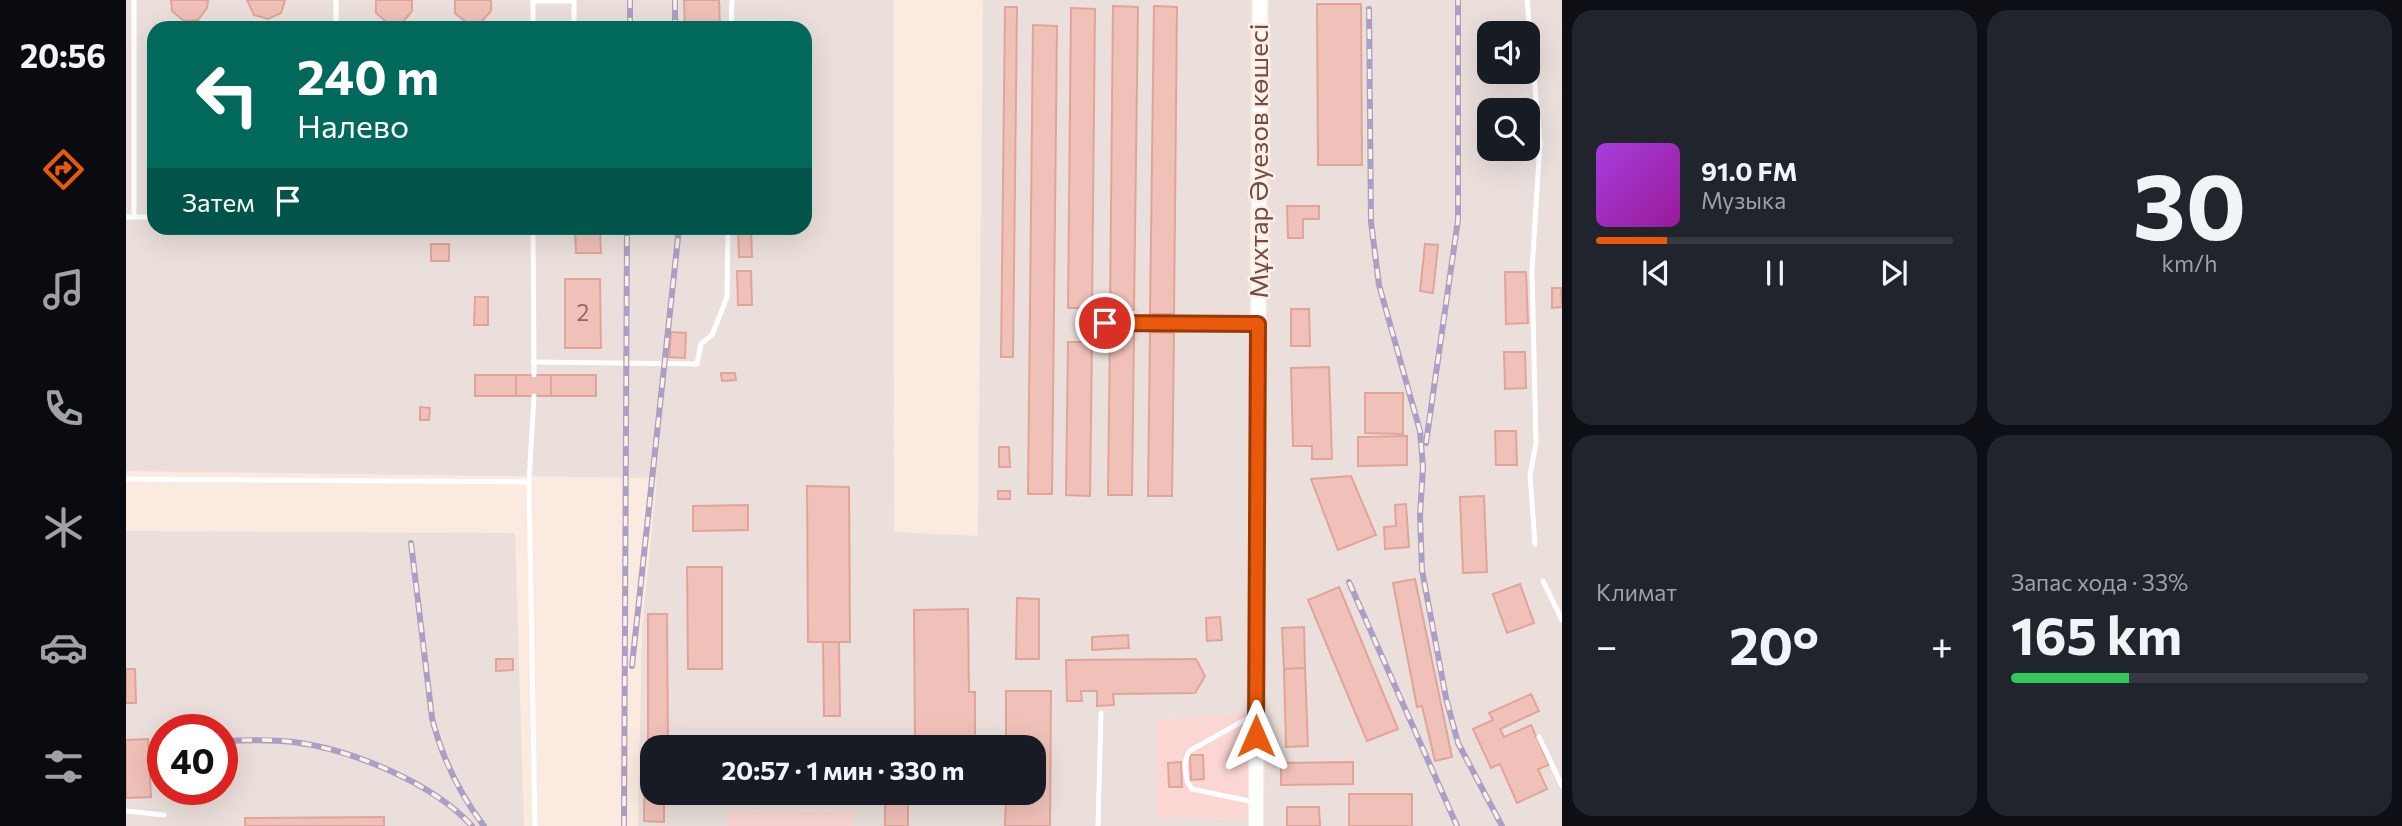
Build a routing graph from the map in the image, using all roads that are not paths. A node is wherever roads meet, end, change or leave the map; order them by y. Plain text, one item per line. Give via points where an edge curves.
1 (134, 0) edge
2 (336, 0) edge
3 (533, 0) edge
4 (732, 0) edge
5 (1260, 0) edge
6 (1527, 0) edge
7 (336, 21) edge
8 (533, 21) edge
9 (574, 21) edge
10 (731, 21) edge
11 (126, 217) edge
12 (134, 217) junction
13 (147, 217) edge
14 (533, 235) edge
15 (728, 235) edge
16 (1105, 323) dead end
17 (1258, 324) junction
18 (533, 362) junction
19 (534, 375) dead end
20 (534, 396) dead end
21 (126, 479) edge
22 (529, 482) junction
23 (1535, 544) dead end
24 (1543, 581) dead end
25 (1562, 620) edge
26 (1101, 713) dead end
27 (1257, 713) junction
28 (1539, 737) dead end
29 (1562, 786) edge
30 (1256, 803) junction
31 (126, 811) edge
32 (164, 815) dead end
33 (534, 826) edge
34 (1098, 826) edge
35 (1256, 826) edge

1 - 12 lane
2 - 7 lane
3 - 8 lane
3 - 9 lane via 574,1
4 - 10 lane
5 - 17 street, Мұхтар Әуезов көшесі
6 - 23 lane via 1540,142 1532,271 1536,443 1530,475
11 - 12 lane
12 - 13 lane
14 - 18 lane
15 - 18 lane via 727,297 712,335 701,344 697,364
16 - 17 lane
17 - 27 street, Мұхтар Әуезов көшесі
18 - 19 lane
20 - 22 lane
21 - 22 lane
22 - 33 lane
24 - 25 lane
26 - 34 lane
27 - 30 street, Мұхтар Әуезов көшесі
27 - 30 lane via 1191,750 1185,759 1192,789
28 - 29 lane
30 - 35 street, Мұхтар Әуезов көшесі
31 - 32 lane

